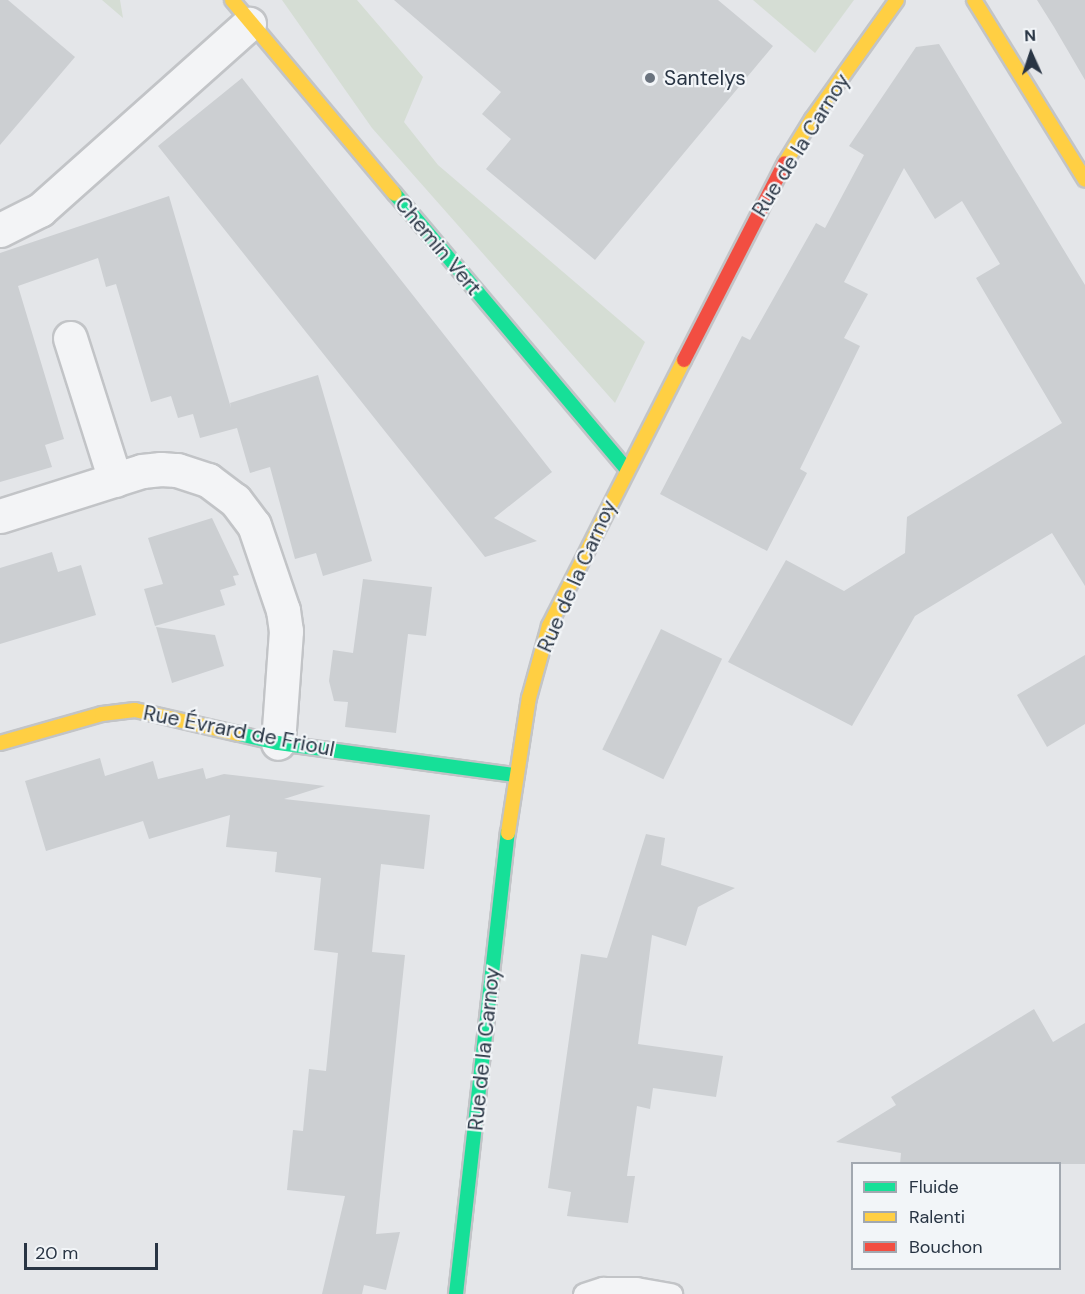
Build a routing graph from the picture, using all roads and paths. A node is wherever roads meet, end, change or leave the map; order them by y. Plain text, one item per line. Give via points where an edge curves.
1 (897, 0) edge
2 (974, 0) edge
3 (240, 12) edge
4 (1085, 180) edge
5 (0, 230) edge
6 (70, 338) dead end
7 (626, 468) junction
8 (115, 480) junction
9 (0, 516) edge
10 (0, 743) edge
11 (278, 743) junction
12 (516, 775) junction
13 (456, 1294) edge
14 (584, 1294) edge
15 (671, 1294) edge

1 - 7 street, Rue de la Carnoy via 812,119 773,184
2 - 4 street
3 - 5 street, Chemin Vert via 40,210
3 - 7 street, Chemin Vert
6 - 8 street
7 - 12 street, Rue de la Carnoy via 549,626 531,689
8 - 9 street
8 - 11 street via 142,471 177,470 208,480 246,512 283,610 286,631
10 - 11 street, Rue Évrard de Frioul via 102,714 135,710
11 - 12 street, Rue Évrard de Frioul
12 - 13 street, Rue de la Carnoy
14 - 15 lane via 603,1288 636,1288

